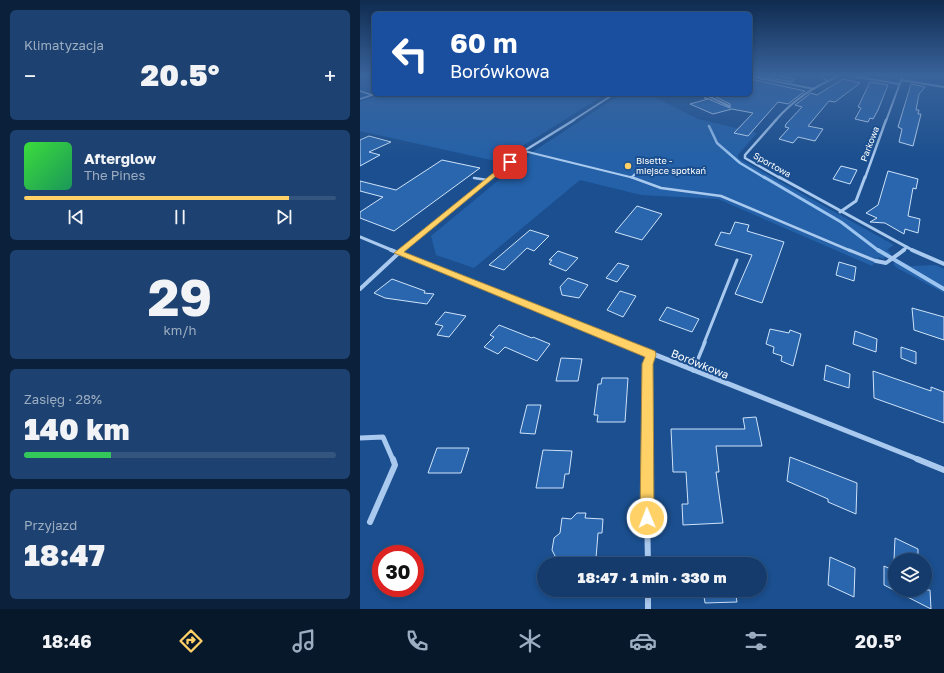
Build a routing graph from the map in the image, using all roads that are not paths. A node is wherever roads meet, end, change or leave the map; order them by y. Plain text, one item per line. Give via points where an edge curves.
1 (599, 103) edge
2 (724, 103) edge
3 (791, 103) edge
4 (892, 103) edge
5 (729, 106) dead end
6 (524, 151) junction
7 (639, 170) dead end
8 (632, 177) junction
9 (474, 178) dead end
10 (488, 180) junction
11 (840, 212) junction
12 (360, 238) edge
13 (907, 247) junction
14 (398, 253) junction
15 (737, 260) dead end
16 (876, 261) joint
17 (944, 264) edge
18 (360, 289) edge
19 (651, 355) junction
20 (692, 371) junction
21 (360, 438) edge
22 (944, 470) edge
23 (370, 522) dead end
24 (648, 557) edge
25 (648, 597) edge
26 (648, 609) edge

1 - 6 street
2 - 5 street
3 - 11 street, Sportowa via 745,158
4 - 11 street, Parkowa via 856,200
6 - 8 lane
6 - 10 street
7 - 8 lane
8 - 16 lane via 661,188 712,194 728,199
9 - 10 lane
10 - 14 street
11 - 13 street, Sportowa
12 - 14 street, Borówkowa
13 - 16 street via 883,264
13 - 17 street, Sportowa
14 - 18 street
14 - 19 street, Borówkowa
15 - 20 lane
19 - 20 street, Borówkowa
19 - 24 street via 647,364
20 - 22 street, Borówkowa
21 - 23 street via 383,437 395,465
25 - 26 street

